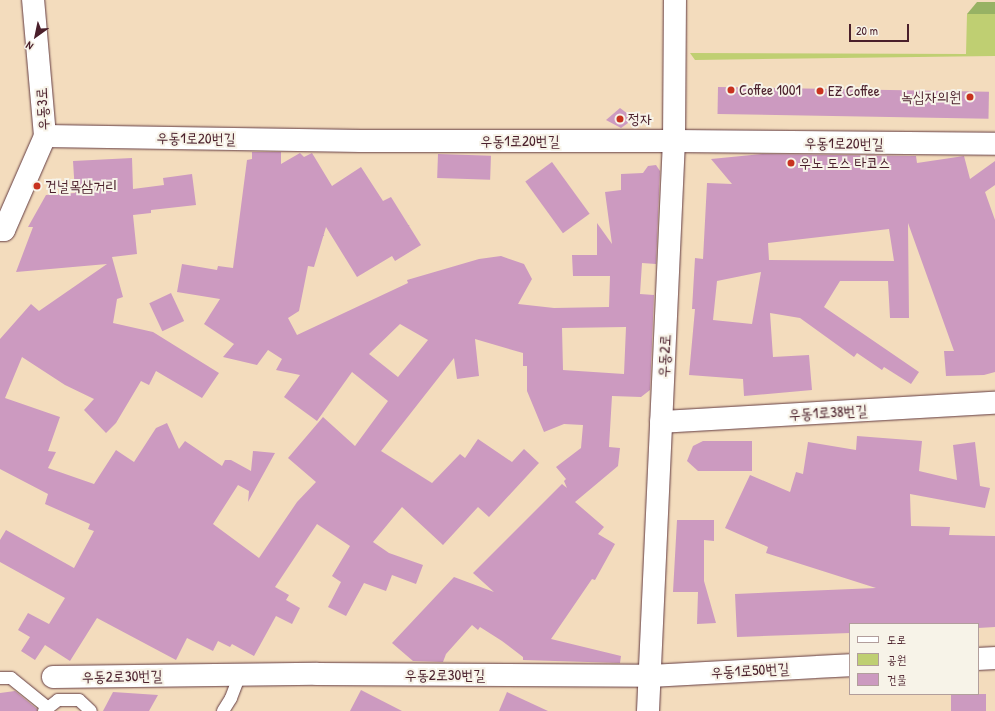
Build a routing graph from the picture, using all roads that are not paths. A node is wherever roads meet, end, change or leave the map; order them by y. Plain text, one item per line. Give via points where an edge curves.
1 (33, 0) edge
2 (675, 0) edge
3 (45, 136) junction
4 (674, 140) junction
5 (995, 144) edge
6 (1, 233) edge
7 (995, 403) edge
8 (661, 422) junction
9 (995, 658) edge
10 (979, 659) edge
11 (849, 665) edge
12 (240, 675) junction
13 (650, 676) junction
14 (53, 677) dead end
15 (0, 678) edge
16 (45, 709) edge
17 (91, 711) edge
18 (223, 711) edge
19 (648, 711) edge

1 - 3 street, 우동3로
2 - 4 street, 우동2로
3 - 4 street, 우동1로20번길 via 361,141
3 - 6 street, 우동3로
4 - 5 street, 우동1로20번길
4 - 8 street, 우동2로
7 - 8 street, 우동1로38번길
8 - 13 street, 우동2로
9 - 10 street
11 - 13 street, 우동1로50번길
12 - 13 street, 우동2로30번길
12 - 14 street, 우동2로30번길
12 - 18 lane
13 - 19 street, 우동2로
15 - 16 lane via 11,678
16 - 17 lane, 우동2로30번길 via 58,700 79,700

